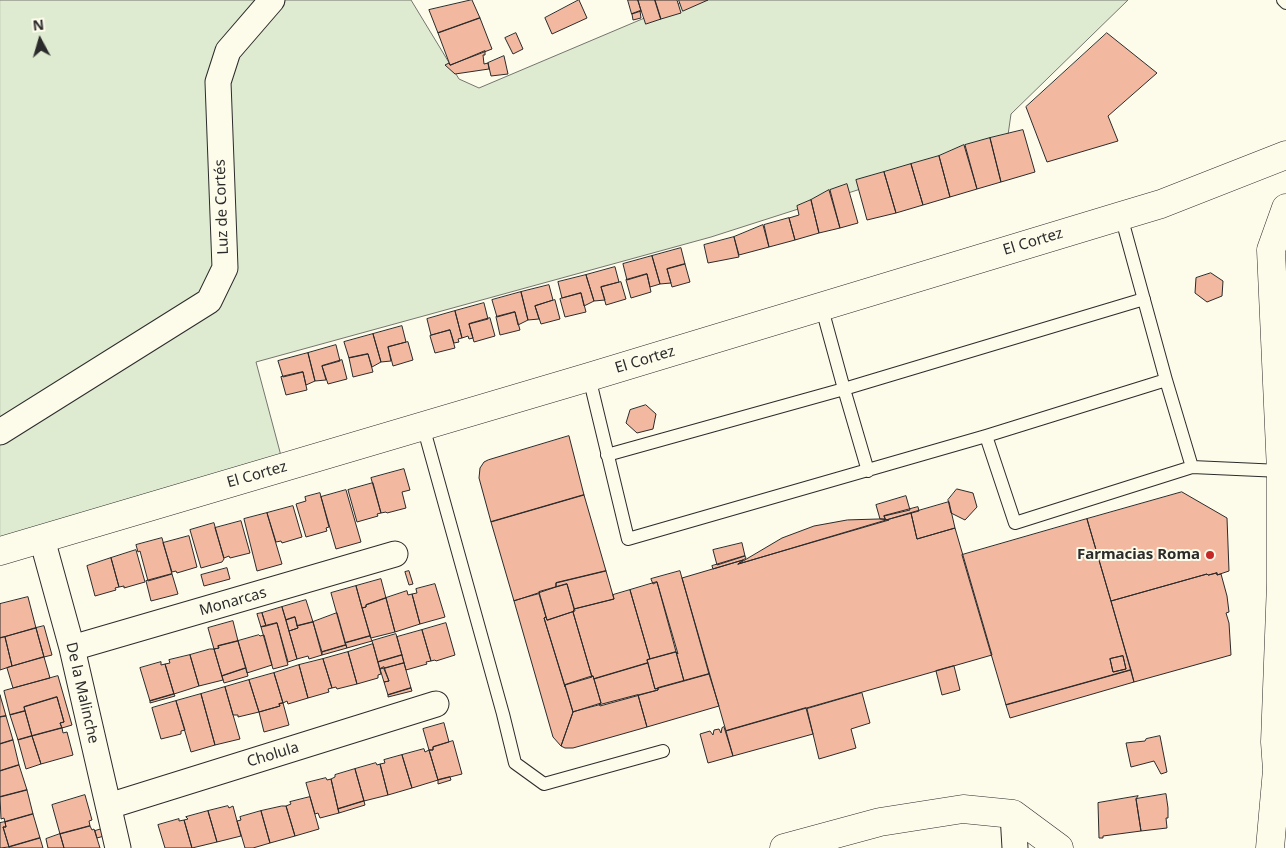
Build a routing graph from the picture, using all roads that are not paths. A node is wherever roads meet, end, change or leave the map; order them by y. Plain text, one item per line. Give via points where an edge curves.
1 (272, 0) edge
2 (1286, 155) edge
3 (1286, 208) edge
4 (1121, 216) junction
5 (1144, 299) junction
6 (821, 305) junction
7 (1280, 348) edge
8 (589, 377) junction
9 (1166, 380) junction
10 (844, 389) junction
11 (423, 426) junction
12 (0, 432) edge
13 (986, 436) junction
14 (606, 455) junction
15 (1192, 467) junction
16 (868, 471) junction
17 (1282, 471) junction
18 (42, 539) junction
19 (0, 551) edge
20 (394, 554) dead end
21 (1284, 583) edge
22 (72, 648) junction
23 (436, 704) dead end
24 (1280, 742) edge
25 (663, 750) dead end
26 (1277, 770) junction
27 (1286, 803) edge
28 (109, 806) junction
29 (1014, 814) junction
30 (118, 848) edge
31 (784, 848) edge
32 (1015, 848) edge
33 (1059, 848) edge
34 (1270, 848) edge

1 - 12 street, Luz de Cortés via 228,51 218,82 224,268 209,300
2 - 4 street, El Cortez via 1161,204
3 - 7 street via 1272,250
4 - 5 lane
4 - 6 street, El Cortez
5 - 9 lane
5 - 10 lane
6 - 8 street, El Cortez
6 - 10 lane
7 - 17 street
8 - 11 street, El Cortez
8 - 14 lane
9 - 13 lane
9 - 15 lane
10 - 14 lane
10 - 16 lane
11 - 18 street, El Cortez
11 - 25 lane via 515,763 544,784
13 - 15 lane via 1015,523
13 - 16 lane
14 - 16 lane via 628,539
15 - 17 lane
17 - 21 street
18 - 19 street, El Cortez
18 - 22 street, De la Malinche
20 - 22 street, Monarcas
21 - 24 street
22 - 28 street, De la Malinche
23 - 28 street, Cholula
24 - 26 street
26 - 27 street
26 - 34 street
28 - 30 street, De la Malinche
29 - 31 street via 963,809 880,822
29 - 32 street
29 - 33 street

